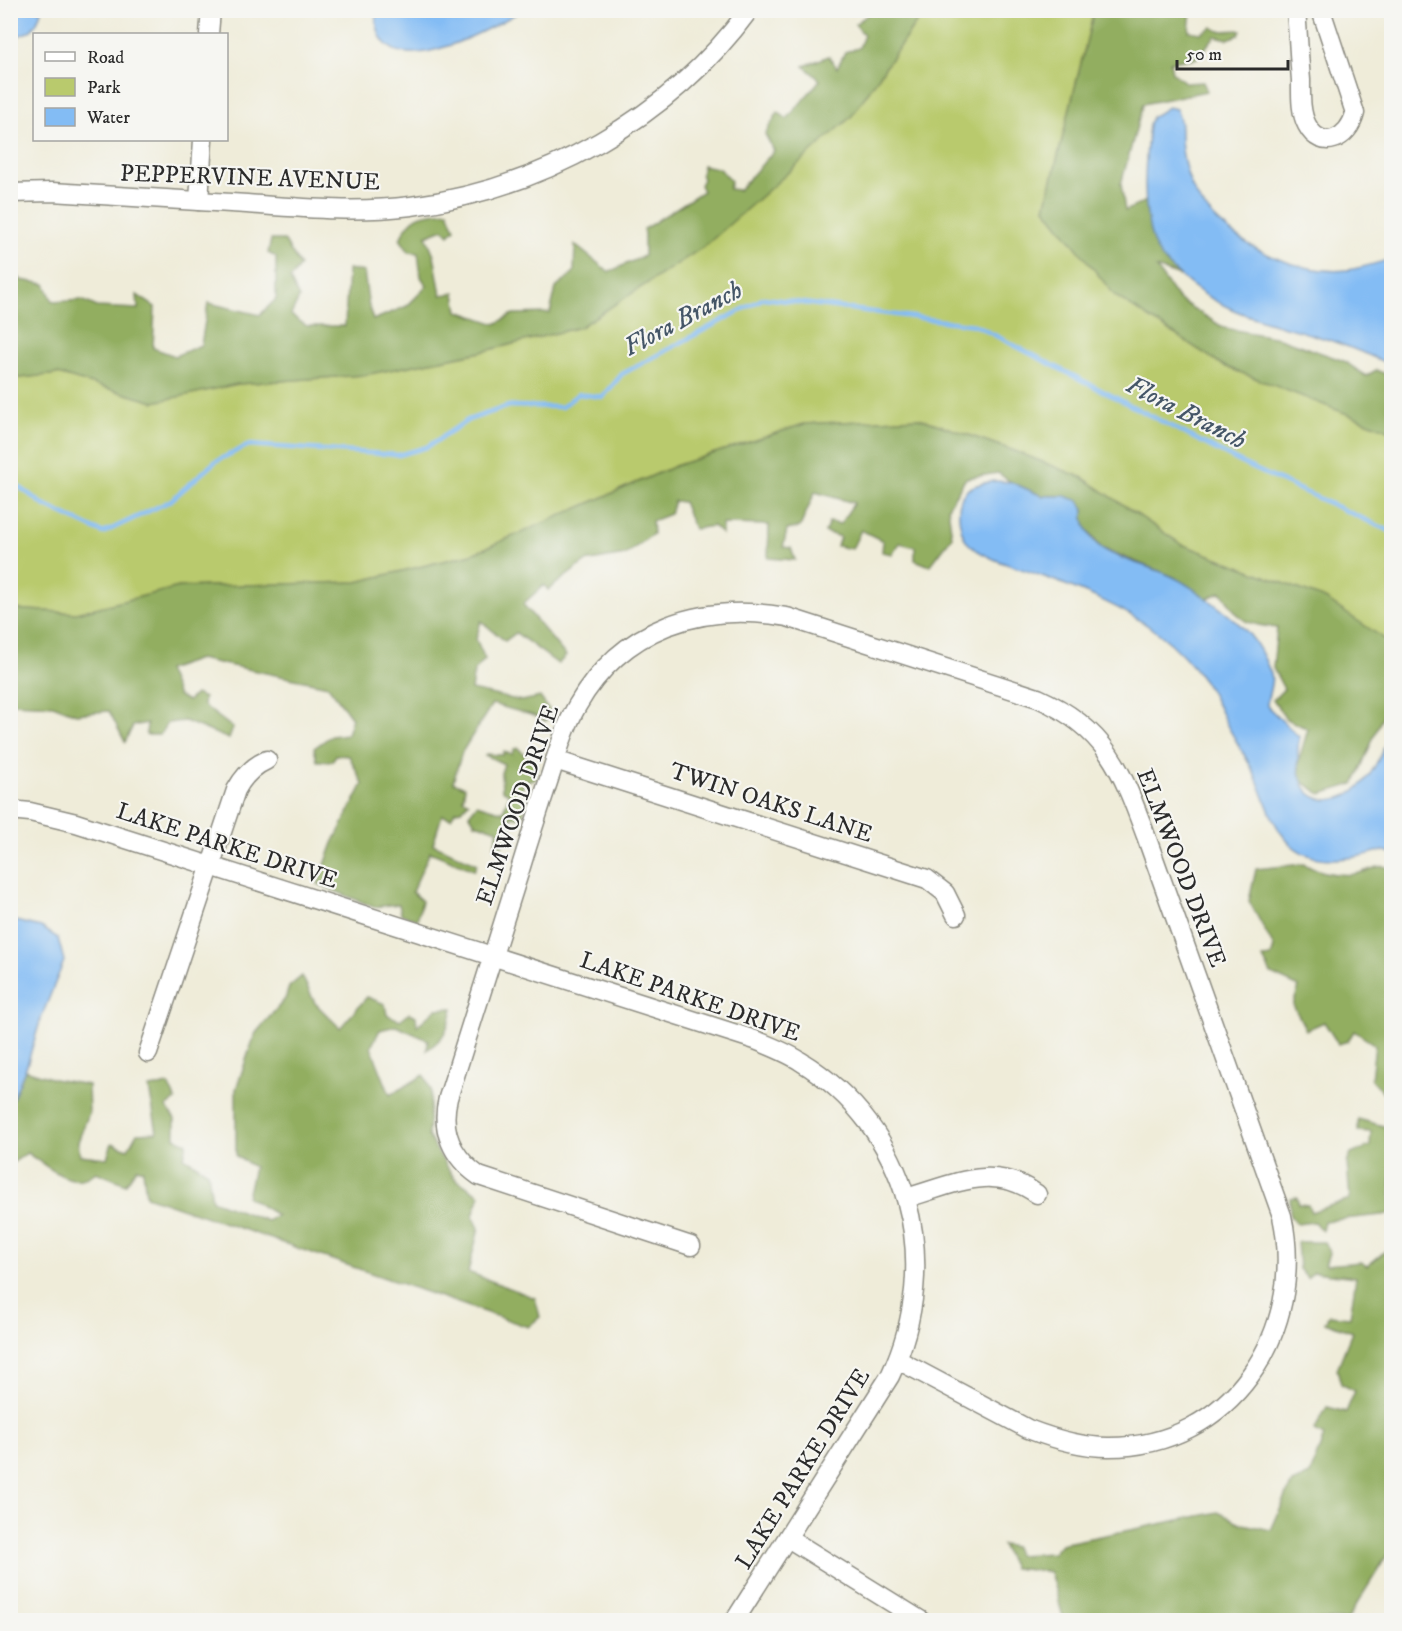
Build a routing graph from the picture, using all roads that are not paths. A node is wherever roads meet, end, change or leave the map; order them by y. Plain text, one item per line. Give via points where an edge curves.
1 (211, 10) edge
2 (749, 10) edge
3 (1296, 10) edge
4 (1321, 10) edge
5 (209, 33) edge
6 (202, 141) edge
7 (10, 193) edge
8 (198, 201) junction
9 (267, 760) dead end
10 (555, 760) junction
11 (10, 810) edge
12 (209, 866) junction
13 (956, 915) dead end
14 (493, 956) junction
15 (148, 1053) dead end
16 (1037, 1194) dead end
17 (906, 1198) junction
18 (691, 1246) dead end
19 (898, 1360) junction
20 (788, 1538) junction
21 (735, 1620) edge
22 (920, 1620) edge

1 - 5 street
2 - 8 street, PEPPERVINE AVENUE via 713,53 653,106 579,153 497,187 411,206 366,209
3 - 4 street via 1304,118 1313,134 1324,140 1344,135 1355,113
6 - 8 street
7 - 8 street, PEPPERVINE AVENUE
9 - 12 street via 241,780
10 - 13 street, TWIN OAKS LANE via 927,879 945,893
10 - 14 street, ELMWOOD DRIVE
10 - 19 street, ELMWOOD DRIVE via 576,707 596,677 622,652 668,625 736,611 787,617 1038,698 1076,719 1115,762 1128,787 1282,1216 1288,1257 1277,1328 1252,1374 1217,1410 1176,1434 1130,1446 1088,1446 1048,1437
11 - 12 street, LAKE PARKE DRIVE via 76,823
12 - 14 street, LAKE PARKE DRIVE
12 - 15 street
14 - 17 street, LAKE PARKE DRIVE via 755,1040 800,1060 839,1090 872,1127 896,1169
14 - 18 street, ELMWOOD DRIVE via 446,1107 448,1137 457,1155 488,1180
16 - 17 street via 1016,1182 980,1177
17 - 19 street, LAKE PARKE DRIVE via 915,1242 915,1293
19 - 20 street, LAKE PARKE DRIVE
20 - 21 street, LAKE PARKE DRIVE
20 - 22 street

